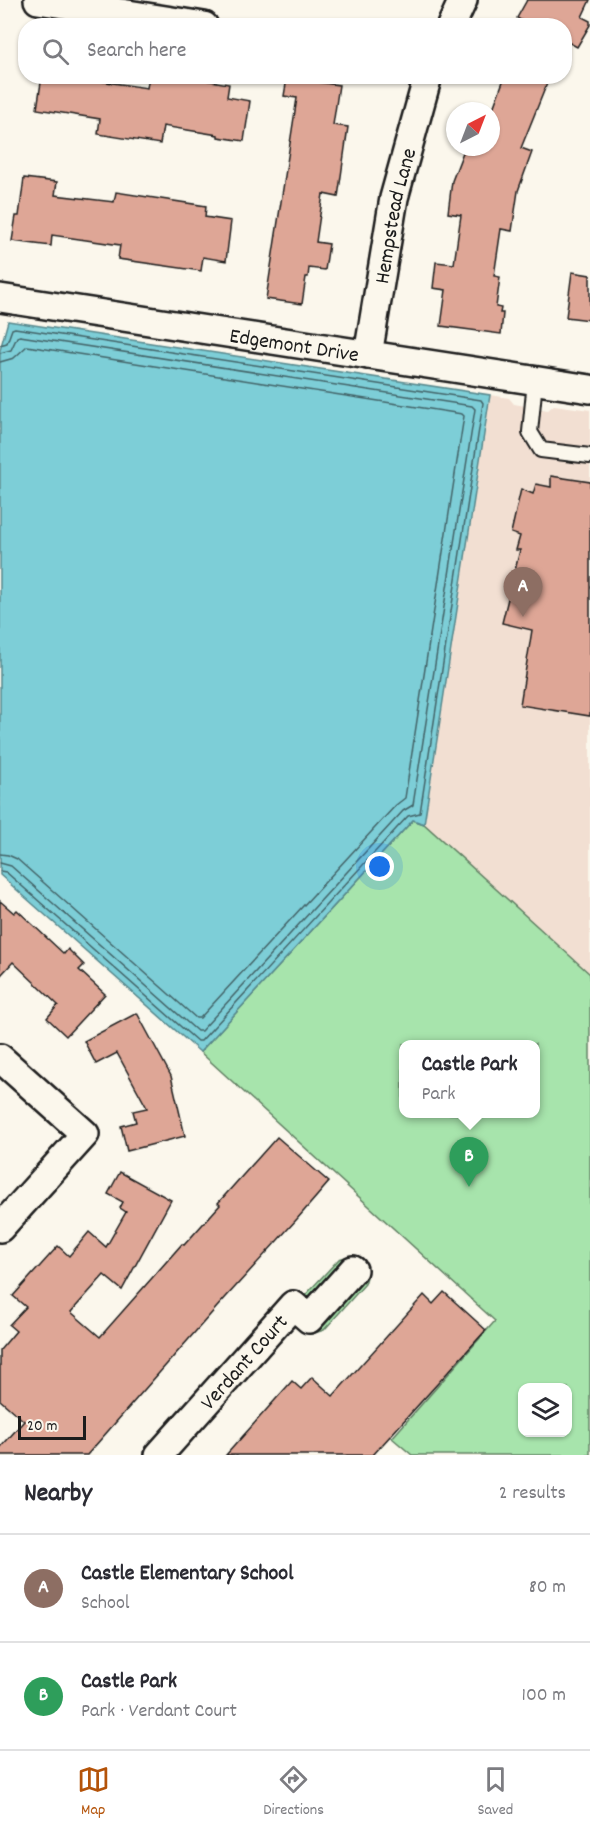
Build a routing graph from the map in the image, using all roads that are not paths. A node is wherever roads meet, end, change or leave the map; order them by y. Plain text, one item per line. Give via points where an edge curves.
1 (38, 0) edge
2 (463, 0) edge
3 (153, 18) edge
4 (455, 18) edge
5 (426, 84) edge
6 (0, 298) edge
7 (368, 355) junction
8 (535, 381) junction
9 (590, 389) edge
10 (590, 456) edge
11 (0, 1058) edge
12 (0, 1228) edge
13 (353, 1270) dead end
14 (159, 1455) edge

1 - 3 street
2 - 4 street
5 - 7 street, Hempstead Lane via 394,198
6 - 7 street, Edgemont Drive
7 - 8 street, Edgemont Drive
8 - 9 street, Edgemont Drive
8 - 10 lane via 530,432 541,450
11 - 12 street via 85,1134
13 - 14 street, Verdant Court via 309,1319 293,1305

